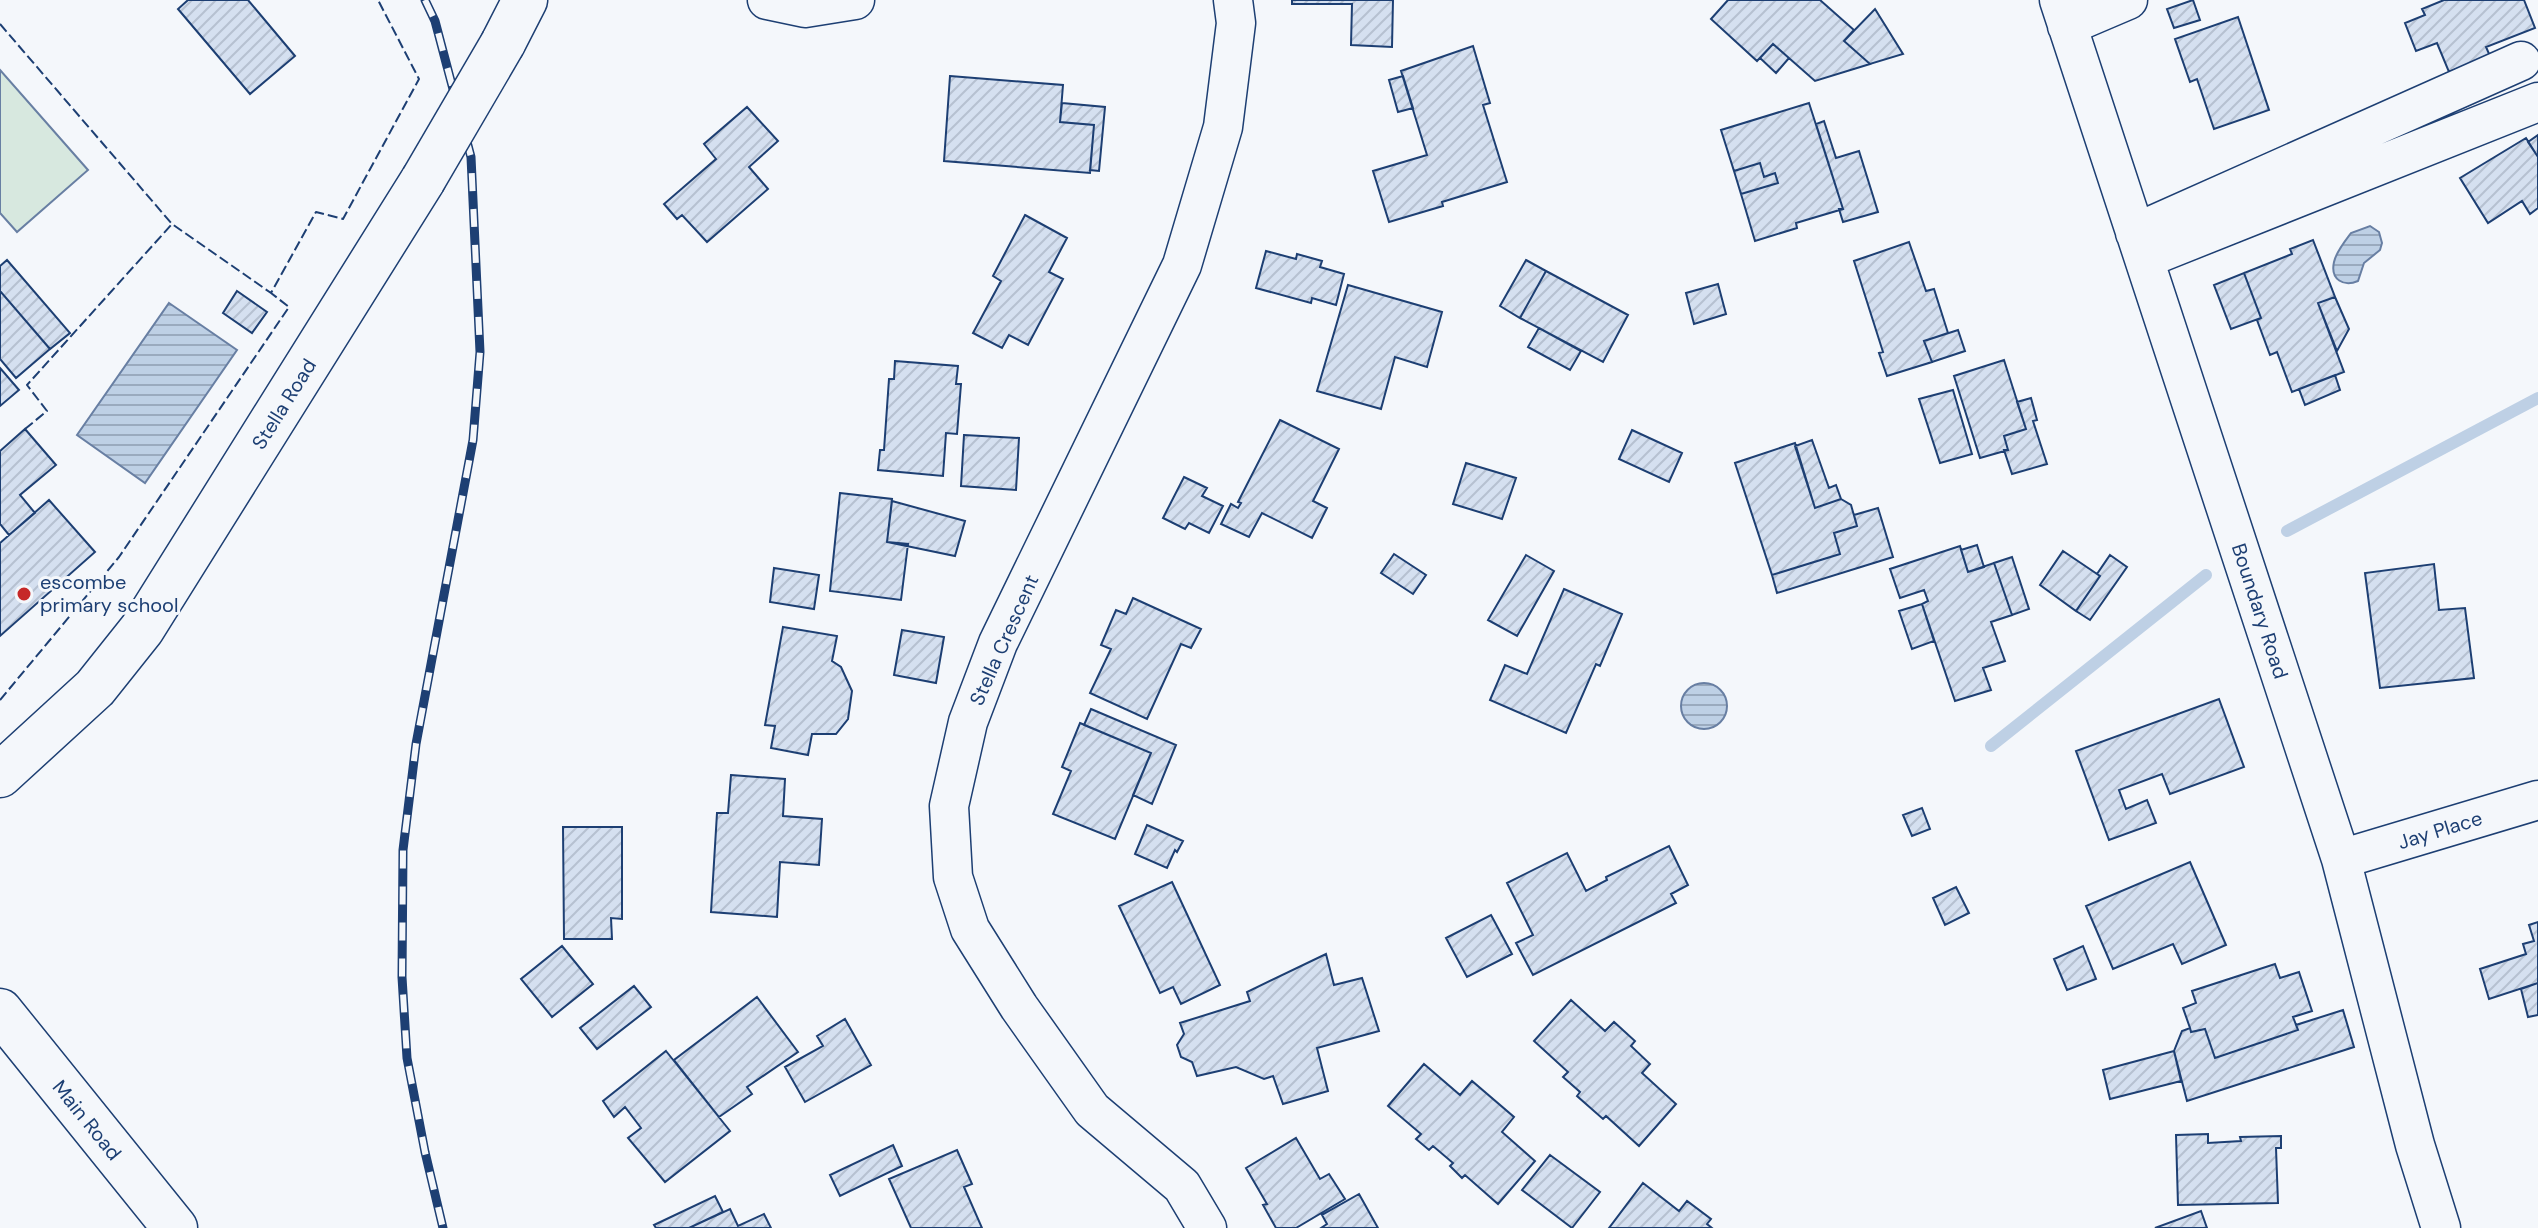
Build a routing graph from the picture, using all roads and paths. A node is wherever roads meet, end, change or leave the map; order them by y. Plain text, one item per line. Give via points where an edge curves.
1 (525, 0) edge
2 (767, 0) edge
3 (855, 0) edge
4 (1233, 0) edge
5 (2128, 0) edge
6 (2063, 13) edge
7 (2521, 61) dead end
8 (2538, 102) edge
9 (2140, 246) junction
10 (0, 775) edge
11 (2538, 800) edge
12 (2341, 859) junction
13 (0, 1011) edge
14 (175, 1228) edge
15 (1207, 1228) edge
16 (2441, 1228) edge

1 - 10 main road, Stella Road, bridge via 423,180 142,629 95,688
2 - 3 street via 805,8
4 - 15 street, Stella Crescent via 1236,23 1223,127 1182,265 998,643 968,722 949,806 953,877 970,929 1092,1110 1182,1186
5 - 6 street
6 - 9 street, Boundary Road
7 - 9 street
8 - 9 street
9 - 12 street, Boundary Road
11 - 12 street, Jay Place
12 - 16 street, Boundary Road
13 - 14 main road, Main Road

